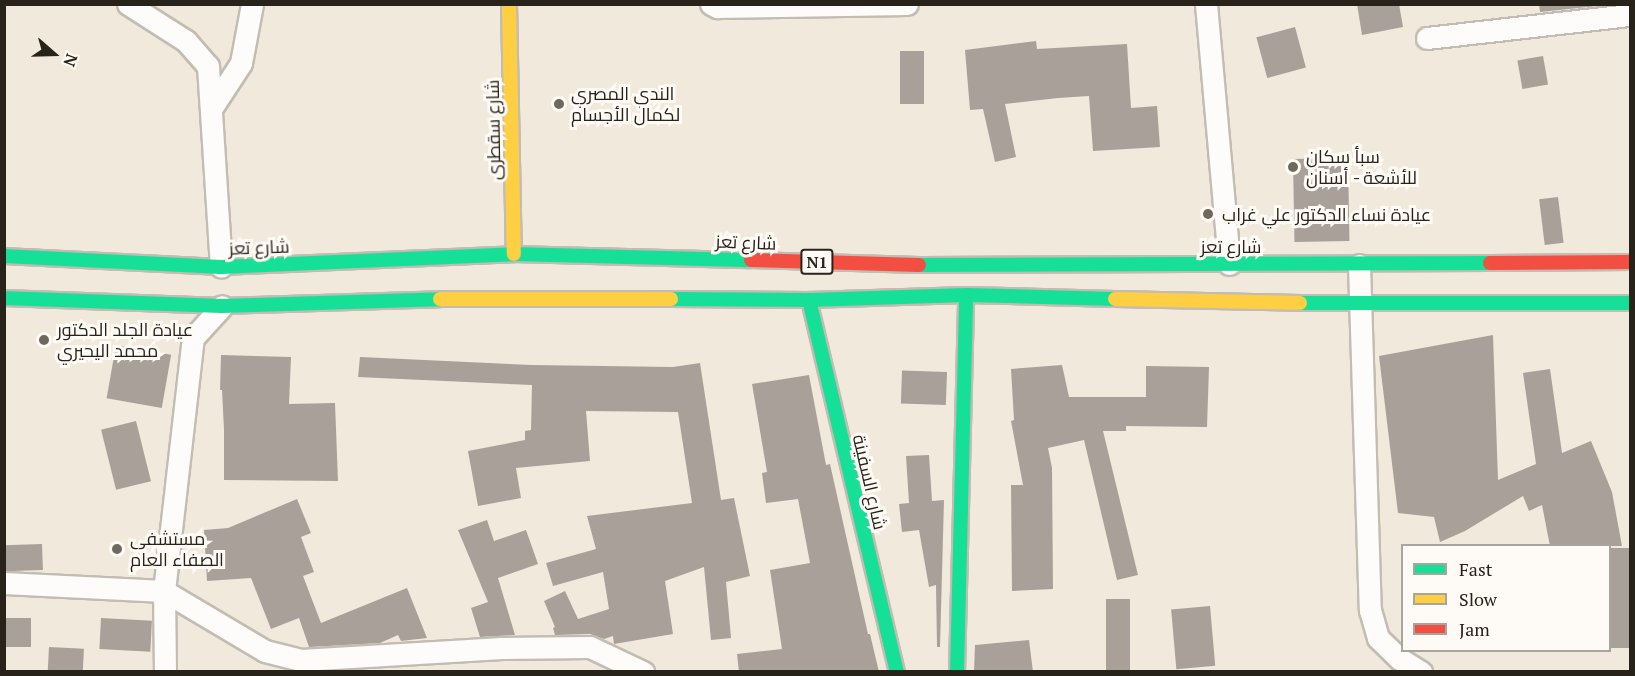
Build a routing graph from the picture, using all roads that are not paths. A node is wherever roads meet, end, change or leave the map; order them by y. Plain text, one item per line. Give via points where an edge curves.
1 (128, 4) edge
2 (252, 4) edge
3 (509, 4) edge
4 (711, 4) edge
5 (907, 4) edge
6 (1206, 4) edge
7 (864, 6) edge
8 (1630, 15) edge
9 (1427, 38) dead end
10 (210, 109) junction
11 (4, 256) edge
12 (513, 260) junction
13 (1630, 262) edge
14 (1229, 264) junction
15 (1359, 265) junction
16 (221, 267) junction
17 (966, 295) junction
18 (4, 298) edge
19 (809, 300) junction
20 (1360, 302) junction
21 (1630, 303) edge
22 (173, 306) junction
23 (222, 306) junction
24 (193, 338) junction
25 (4, 583) edge
26 (164, 591) junction
27 (165, 672) edge
28 (643, 672) edge
29 (897, 672) edge
30 (957, 672) edge
31 (1421, 672) edge

1 - 10 street via 186,42 208,66
2 - 10 street via 241,63
3 - 12 main road, شارع سقطرى
4 - 7 street
5 - 7 street
6 - 14 street
8 - 9 street
10 - 16 street
11 - 16 main road, شارع تعز / N1
12 - 14 main road, شارع تعز / N1 via 962,266
12 - 16 main road, شارع تعز / N1
13 - 15 main road, شارع تعز / N1
14 - 15 main road, شارع تعز / N1
15 - 20 street
17 - 19 main road, N1
17 - 20 main road, N1 via 1233,303
17 - 30 main road
18 - 22 main road, N1
19 - 23 main road, N1 via 512,291
19 - 29 main road, شارع السفينة
20 - 21 main road, N1
20 - 31 street via 1370,610 1378,638
22 - 23 main road, N1
22 - 24 street
23 - 24 street
24 - 26 street
25 - 26 street
26 - 27 street
26 - 28 street via 265,651 301,660 590,647

